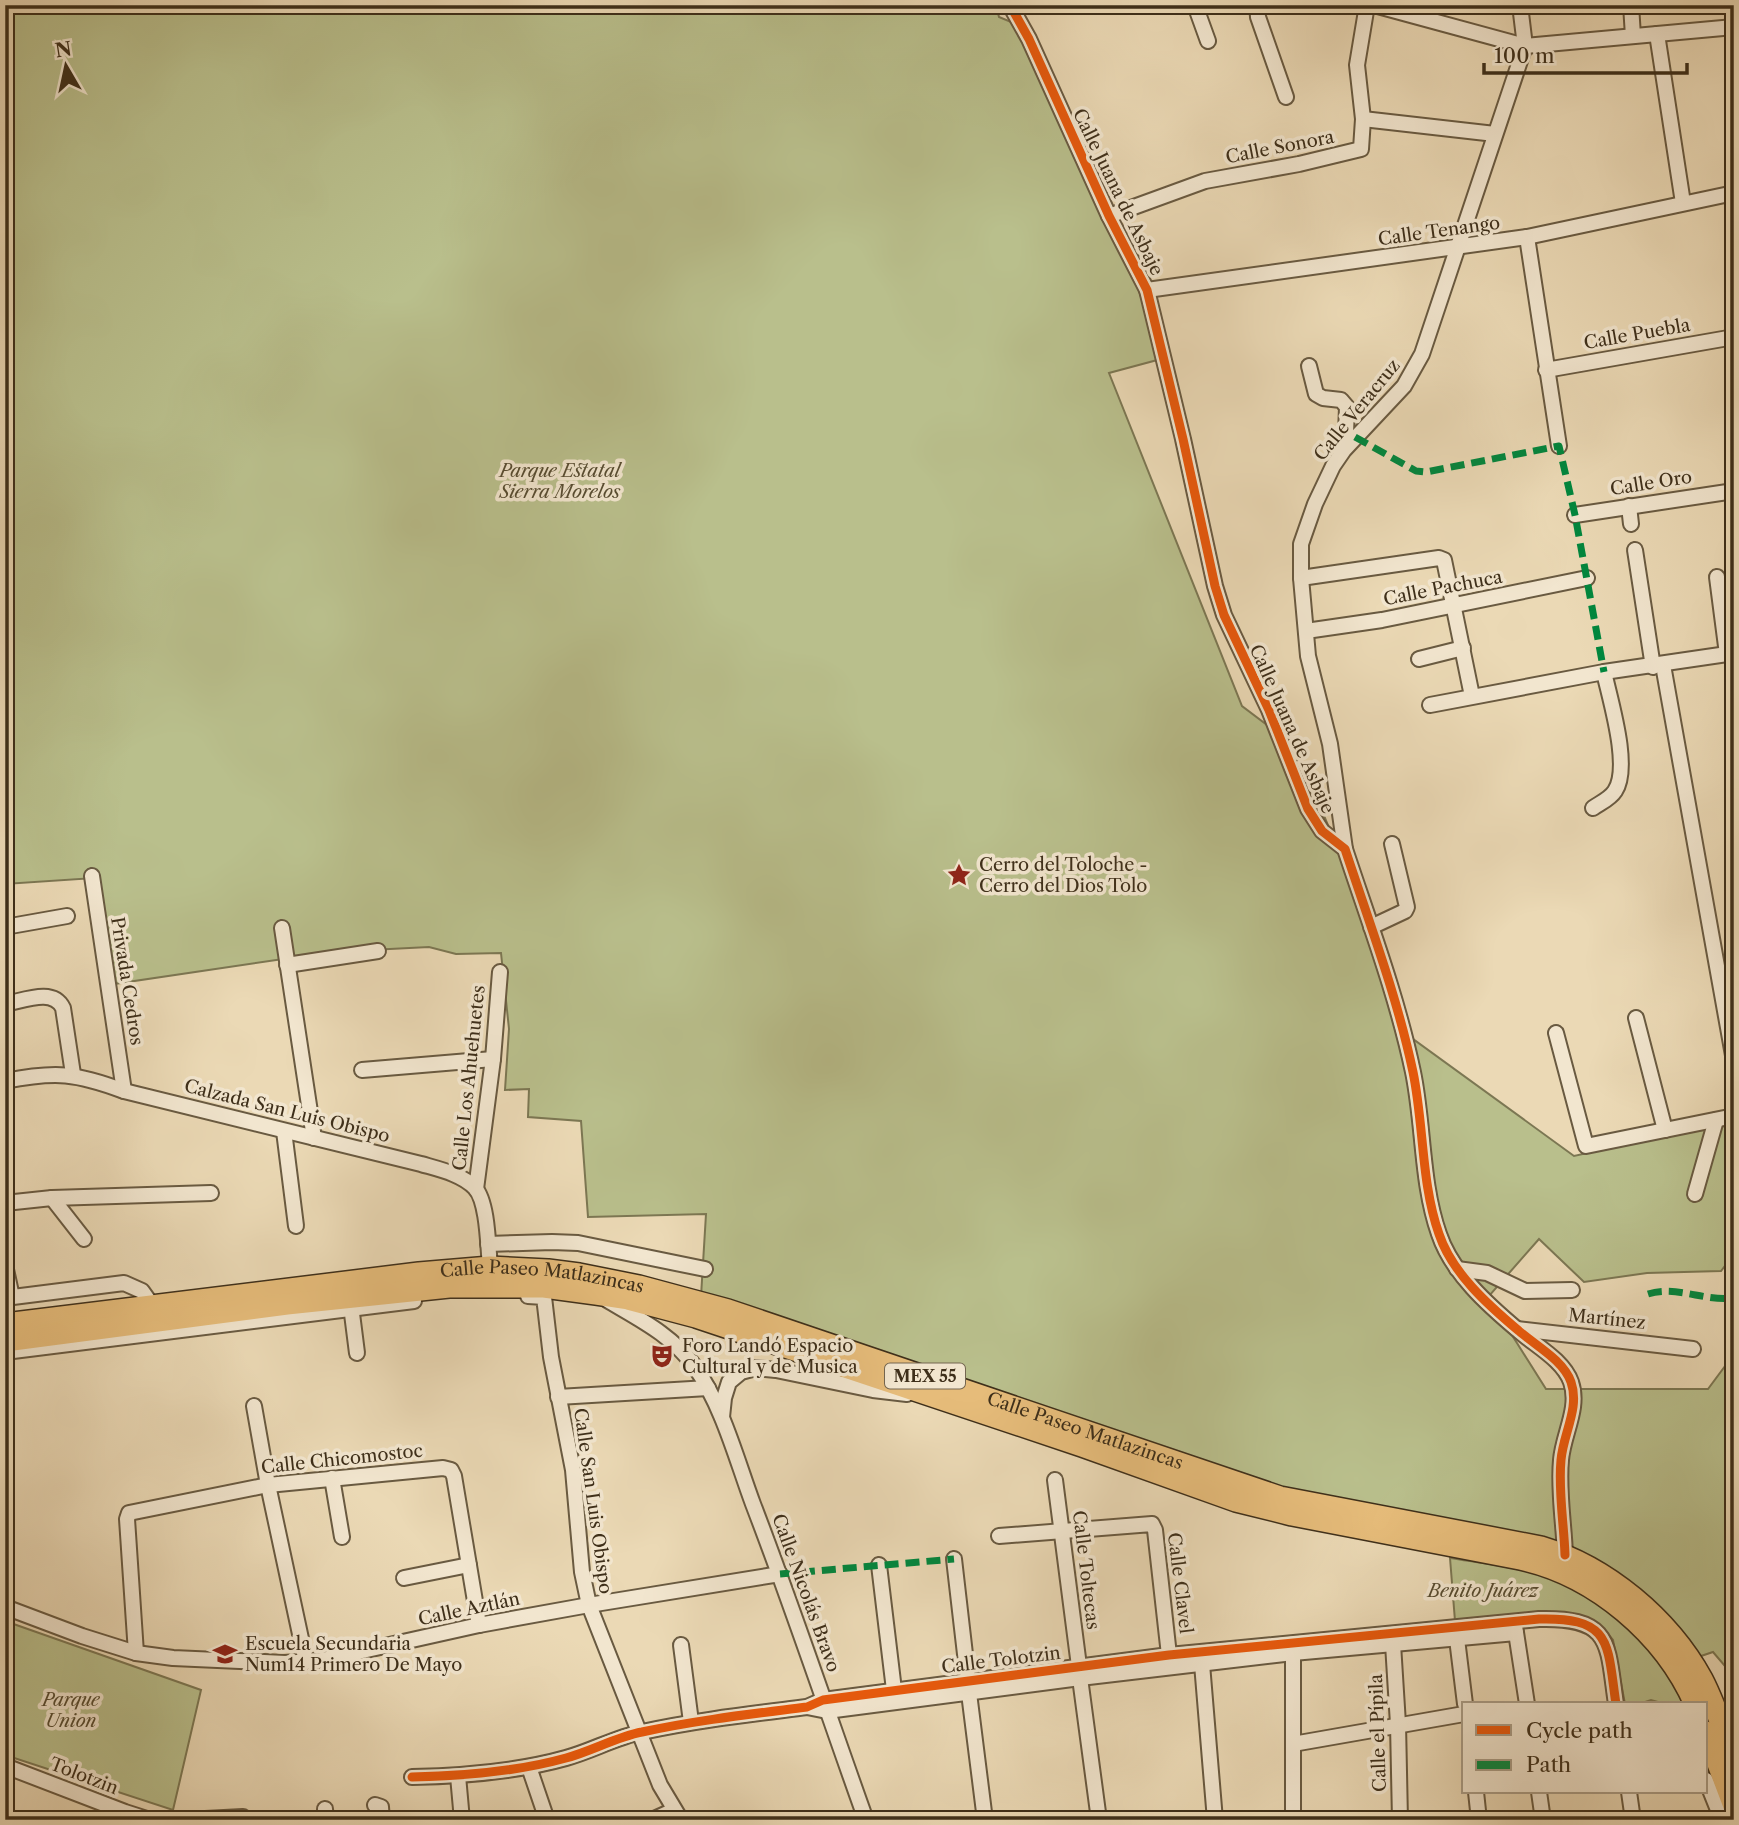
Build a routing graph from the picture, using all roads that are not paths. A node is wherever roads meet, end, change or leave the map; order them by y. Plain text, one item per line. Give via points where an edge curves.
1 (1010, 5) edge
2 (1195, 5) edge
3 (1257, 5) edge
4 (1367, 5) edge
5 (1374, 5) edge
6 (1520, 5) edge
7 (1631, 5) edge
8 (1734, 27) edge
9 (1657, 34) junction
10 (1633, 36) junction
11 (1208, 41) dead end
12 (1525, 46) junction
13 (1286, 97) dead end
14 (1363, 119) junction
15 (1496, 134) junction
16 (1734, 193) edge
17 (1683, 203) junction
18 (1110, 216) junction
19 (1527, 237) junction
20 (1459, 248) junction
21 (1147, 290) junction
22 (1734, 337) edge
23 (1309, 366) dead end
24 (1546, 370) junction
25 (1346, 433) dead end
26 (1559, 446) dead end
27 (1734, 491) edge
28 (1629, 506) junction
29 (1575, 515) dead end
30 (1632, 524) dead end
31 (1635, 550) dead end
32 (1717, 577) dead end
33 (1301, 578) junction
34 (1587, 578) dead end
35 (1455, 605) junction
36 (1306, 631) junction
37 (1463, 648) junction
38 (1731, 653) edge
39 (1419, 659) dead end
40 (1658, 666) junction
41 (1604, 672) junction
42 (1472, 696) junction
43 (1430, 705) dead end
44 (1593, 808) dead end
45 (1392, 844) dead end
46 (1345, 849) junction
47 (92, 876) dead end
48 (67, 916) dead end
49 (5, 927) edge
50 (1371, 927) junction
51 (282, 928) dead end
52 (378, 951) dead end
53 (287, 965) junction
54 (500, 972) dead end
55 (5, 1004) edge
56 (1636, 1018) dead end
57 (1556, 1033) dead end
58 (493, 1059) junction
59 (1734, 1061) edge
60 (362, 1070) dead end
61 (73, 1074) junction
62 (5, 1081) edge
63 (124, 1091) junction
64 (1734, 1116) edge
65 (1716, 1119) junction
66 (1665, 1130) junction
67 (284, 1131) junction
68 (314, 1138) junction
69 (476, 1189) junction
70 (211, 1193) dead end
71 (1695, 1195) dead end
72 (51, 1198) junction
73 (5, 1203) edge
74 (296, 1226) dead end
75 (84, 1239) dead end
76 (488, 1244) junction
77 (5, 1265) edge
78 (490, 1268) junction
79 (705, 1269) dead end
80 (1457, 1269) junction
81 (1572, 1290) dead end
82 (596, 1294) junction
83 (8, 1297) edge
84 (351, 1303) junction
85 (152, 1306) junction
86 (5, 1324) edge
87 (1515, 1328) junction
88 (5, 1341) edge
89 (1693, 1349) dead end
90 (5, 1352) edge
91 (356, 1353) dead end
92 (708, 1388) junction
93 (558, 1397) junction
94 (932, 1397) junction
95 (254, 1406) dead end
96 (722, 1419) junction
97 (332, 1478) junction
98 (1055, 1480) dead end
99 (268, 1485) junction
100 (1061, 1531) junction
101 (999, 1536) dead end
102 (342, 1537) dead end
103 (1565, 1555) junction
104 (954, 1559) dead end
105 (878, 1564) dead end
106 (468, 1565) junction
107 (780, 1574) junction
108 (404, 1578) dead end
109 (589, 1605) junction
110 (5, 1607) edge
111 (479, 1625) junction
112 (1515, 1628) junction
113 (1457, 1639) junction
114 (1393, 1644) junction
115 (681, 1645) dead end
116 (136, 1653) junction
117 (1293, 1653) junction
118 (1169, 1655) junction
119 (306, 1662) junction
120 (1202, 1664) junction
121 (1079, 1672) junction
122 (968, 1686) junction
123 (894, 1690) junction
124 (1465, 1702) edge
125 (1523, 1702) edge
126 (1616, 1702) edge
127 (1694, 1702) edge
128 (825, 1705) junction
129 (1462, 1714) edge
130 (691, 1722) junction
131 (1398, 1724) junction
132 (639, 1732) junction
133 (1708, 1737) edge
134 (1293, 1744) junction
135 (1734, 1759) edge
136 (5, 1766) edge
137 (529, 1767) junction
138 (458, 1776) junction
139 (412, 1777) dead end
140 (1708, 1785) edge
141 (1476, 1794) edge
142 (1539, 1794) edge
143 (1629, 1794) edge
144 (375, 1805) dead end
145 (1734, 1806) edge
146 (677, 1815) edge
147 (243, 1818) edge
148 (150, 1820) edge
149 (186, 1820) edge
150 (382, 1820) edge
151 (462, 1820) edge
152 (547, 1820) edge
153 (653, 1820) edge
154 (866, 1820) edge
155 (985, 1820) edge
156 (1099, 1820) edge
157 (1216, 1820) edge
158 (1293, 1820) edge
159 (1400, 1820) edge
160 (1479, 1820) edge
161 (1543, 1820) edge
162 (1633, 1820) edge
163 (1721, 1820) edge

1 - 18 street, Calle Juana de Asbaje
2 - 11 street
3 - 13 street
4 - 14 street, Calle Sonora via 1357,65
5 - 12 street
6 - 12 street
7 - 10 street
8 - 9 street
9 - 10 street
9 - 17 street
10 - 12 street
12 - 15 street, Calle Veracruz
14 - 15 street
14 - 18 street, Calle Sonora via 1363,145 1357,151 1205,181
15 - 20 street, Calle Veracruz
16 - 17 street, Calle Tenango
17 - 19 street, Calle Tenango
18 - 21 street, Calle Juana de Asbaje
19 - 20 street, Calle Tenango
19 - 24 street
20 - 21 street, Calle Tenango
20 - 33 street, Calle Veracruz via 1415,371 1344,450 1324,483 1301,544
21 - 46 street, Calle Juana de Asbaje via 1224,615 1269,709 1308,809 1322,831
22 - 24 street, Calle Puebla
23 - 25 street via 1315,394 1341,400 1347,407
24 - 26 street
27 - 28 street, Calle Oro
28 - 29 street, Calle Oro
28 - 30 street
31 - 40 street
32 - 38 street
33 - 35 street via 1439,558 1447,565
33 - 36 street, Calle Veracruz
34 - 35 street, Calle Pachuca
35 - 36 street, Calle Pachuca
35 - 37 street
36 - 46 street, Calle Veracruz via 1311,674 1330,744
37 - 39 street
37 - 42 street
38 - 40 street
40 - 41 street
40 - 59 street
41 - 42 street
41 - 44 street via 1621,773 1615,791
42 - 43 street
45 - 50 street via 1407,907
46 - 50 street
47 - 63 street, Privada Cedros
48 - 49 street
50 - 80 street via 1408,1048 1432,1208
51 - 53 street
52 - 53 street
53 - 68 street
54 - 58 street, Calle Los Ahuehuetes
55 - 61 street via 54,998 63,1008
56 - 66 street
57 - 66 street via 1584,1143 1588,1146
58 - 60 street
58 - 69 street, Calle Los Ahuehuetes
61 - 62 street, Calzada San Luis Obispo
61 - 63 street, Calzada San Luis Obispo
63 - 67 street, Calzada San Luis Obispo
64 - 65 street
65 - 66 street
65 - 71 street
67 - 68 street, Calzada San Luis Obispo
67 - 74 street
68 - 69 street, Calzada San Luis Obispo via 421,1164 457,1176
69 - 76 street
70 - 72 street
72 - 73 street
72 - 75 street
76 - 78 street
76 - 79 street via 578,1243
77 - 83 street
78 - 85 highway, Calle Paseo Matlazincas / MEX 55 via 391,1275
78 - 103 highway, Calle Paseo Matlazincas / MEX 55 via 579,1274 688,1298 1280,1497 1534,1545
80 - 81 street via 1488,1273 1525,1291
80 - 87 street
82 - 84 highway, Calle Paseo Matlazincas / MEX 55 via 479,1285
82 - 92 street, Calle Nicolás Bravo via 667,1336
82 - 94 highway, Calle Paseo Matlazincas / MEX 55 via 696,1317
83 - 85 street via 124,1283 142,1292
84 - 88 highway, Calle Paseo Matlazincas / MEX 55
84 - 90 street
84 - 91 street
84 - 93 street, Calle San Luis Obispo via 474,1295 544,1297
85 - 86 highway, Calle Paseo Matlazincas / MEX 55
87 - 89 street, Martínez
87 - 103 street via 1558,1363 1573,1390 1560,1467
92 - 93 street
92 - 96 street, Calle Nicolás Bravo
93 - 109 street, Calle San Luis Obispo via 573,1470
94 - 96 street via 756,1368 729,1382
94 - 127 highway, Calle Paseo Matlazincas / MEX 55 via 1236,1501 1555,1568 1593,1589 1645,1632 1676,1670
95 - 99 street
96 - 107 street, Calle Nicolás Bravo
97 - 99 street, Calle Chicomostoc
97 - 102 street
97 - 106 street, Calle Chicomostoc via 448,1468
98 - 100 street, Calle Toltecas
99 - 116 street, Calle Chicomostoc via 128,1514
99 - 119 street
100 - 101 street
100 - 118 street, Calle Clavel via 1144,1523 1154,1527
100 - 121 street, Calle Toltecas
103 - 135 highway, Calle Paseo Matlazincas / MEX 55 via 1622,1588 1664,1628 1702,1679
104 - 122 street
105 - 123 street
106 - 108 street
106 - 111 street, Calle Chicomostoc
107 - 109 street, Calle Aztlán
107 - 128 street, Calle Nicolás Bravo
109 - 111 street, Calle Aztlán
109 - 132 street, Calle San Luis Obispo
110 - 116 street, Calle Aztlán
111 - 119 street, Calle Aztlán
112 - 113 street, Calle Tolotzin
112 - 118 street, Calle Tolotzin
112 - 125 street
112 - 126 street, Calle Tolotzin via 1539,1619 1566,1620 1599,1633 1607,1645
113 - 114 street, Calle Tolotzin
113 - 124 street
114 - 117 street, Calle Tolotzin
114 - 131 street, Calle el Pípila
115 - 130 street
116 - 119 street, Calle Aztlán via 236,1662
117 - 120 street, Calle Tolotzin
117 - 134 street
118 - 121 street, Calle Tolotzin
120 - 121 street, Calle Tolotzin
120 - 157 street
121 - 122 street, Calle Tolotzin
121 - 156 street, Calle Toltecas
122 - 123 street, Calle Tolotzin
122 - 128 street, Calle Tolotzin
122 - 155 street
123 - 128 street, Calle Tolotzin
128 - 130 street, Calle Tolotzin
128 - 154 street, Calle Nicolás Bravo
129 - 131 street
130 - 132 street, Calle Tolotzin
131 - 134 street
131 - 159 street, Calle el Pípila
132 - 137 street, Calle Tolotzin
132 - 146 street, Calle San Luis Obispo
133 - 145 highway
134 - 158 street
136 - 148 street, Tolotzin
137 - 138 street, Calle Tolotzin
137 - 152 street
138 - 139 street, Calle Tolotzin
138 - 151 street
140 - 163 street
141 - 160 street
142 - 161 street
143 - 162 street
144 - 150 street via 381,1807
146 - 153 street
147 - 149 street

